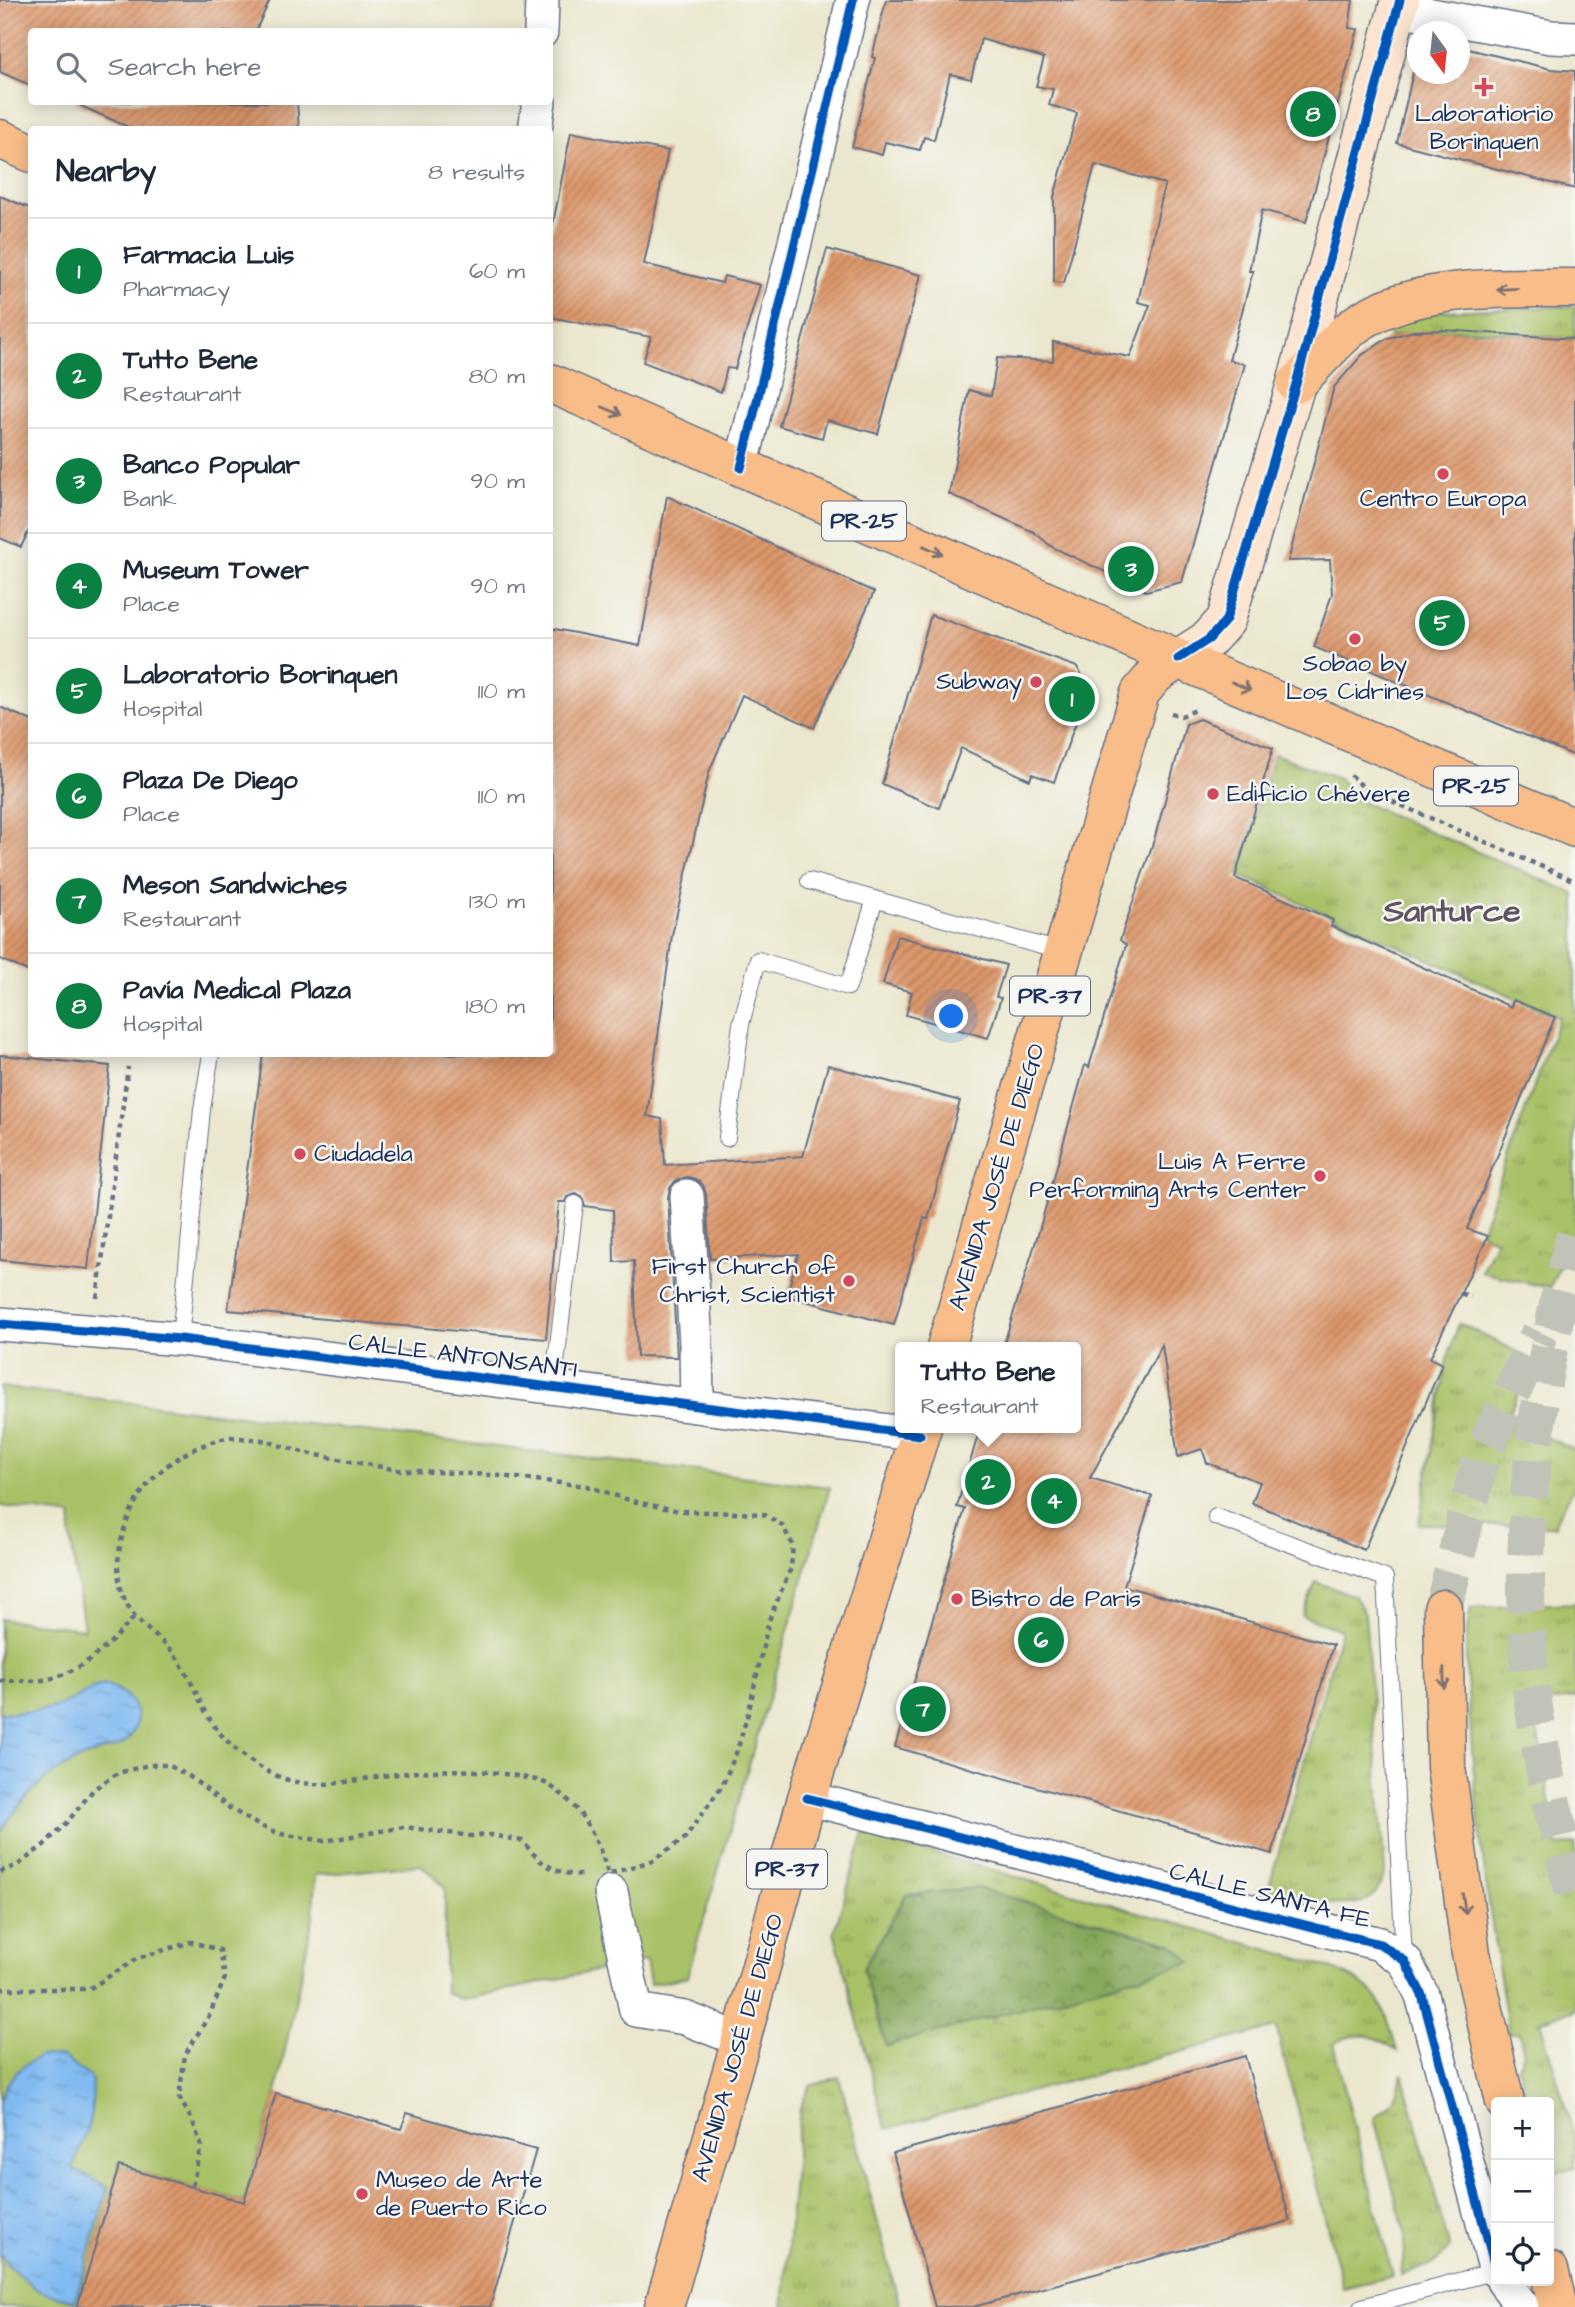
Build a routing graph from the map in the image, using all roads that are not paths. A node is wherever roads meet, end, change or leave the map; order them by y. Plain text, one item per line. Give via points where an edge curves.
1 (542, 0) edge
2 (853, 0) edge
3 (1399, 4) edge
4 (541, 28) edge
5 (1575, 38) edge
6 (539, 105) edge
7 (536, 126) edge
8 (0, 139) edge
9 (28, 151) edge
10 (1575, 288) edge
11 (553, 384) edge
12 (1296, 384) junction
13 (740, 468) junction
14 (1178, 659) junction
15 (1575, 828) edge
16 (809, 881) dead end
17 (875, 899) junction
18 (1063, 953) junction
19 (211, 1057) edge
20 (727, 1138) dead end
21 (687, 1196) dead end
22 (575, 1204) dead end
23 (0, 1324) edge
24 (180, 1339) junction
25 (947, 1342) edge
26 (552, 1387) junction
27 (698, 1406) junction
28 (895, 1428) edge
29 (920, 1433) edge
30 (1216, 1517) dead end
31 (1443, 1609) tunnel mouth
32 (807, 1798) junction
33 (600, 1879) road end
34 (1405, 1961) junction
35 (741, 2040) junction
36 (1504, 2097) edge
37 (1491, 2252) edge
38 (1491, 2272) edge
39 (1507, 2286) edge
40 (1553, 2286) edge
41 (664, 2307) edge
42 (1362, 2307) edge
43 (1522, 2307) edge
44 (1558, 2307) edge

1 - 4 street
2 - 13 street
3 - 5 street via 1551,37
3 - 12 street, PR-37
6 - 7 street
8 - 9 main road
10 -> 12 main road via 1458,292 1405,301 1358,324
11 -> 13 main road, PR-25
12 - 14 street, PR-37 via 1226,620 1209,639
13 -> 14 main road, PR-25
14 -> 15 main road, PR-25
14 - 18 main road, AVENIDA JOSÉ DE DIEGO / PR-37 via 1140,693
16 - 17 lane
17 - 18 lane
17 - 20 lane via 848,987 758,960 741,1024
18 - 25 main road, AVENIDA JOSÉ DE DIEGO / PR-37
19 - 24 lane
21 - 27 street
22 - 26 lane
23 - 24 street, CALLE ANTONSANTI
24 - 26 street, CALLE ANTONSANTI
26 - 27 street, CALLE ANTONSANTI
27 - 28 street, CALLE ANTONSANTI
29 - 32 main road, AVENIDA JOSÉ DE DIEGO / PR-37
30 - 34 lane via 1385,1578
31 -> 36 main road via 1446,1767 1471,1954
32 - 34 street, CALLE SANTA FE via 1380,1944
32 - 35 main road, AVENIDA JOSÉ DE DIEGO / PR-37
33 - 35 street via 636,2010 685,2018
34 - 37 street via 1422,1995
35 - 41 main road, AVENIDA JOSÉ DE DIEGO / PR-37
38 - 42 lane
39 - 43 street
40 - 44 main road

